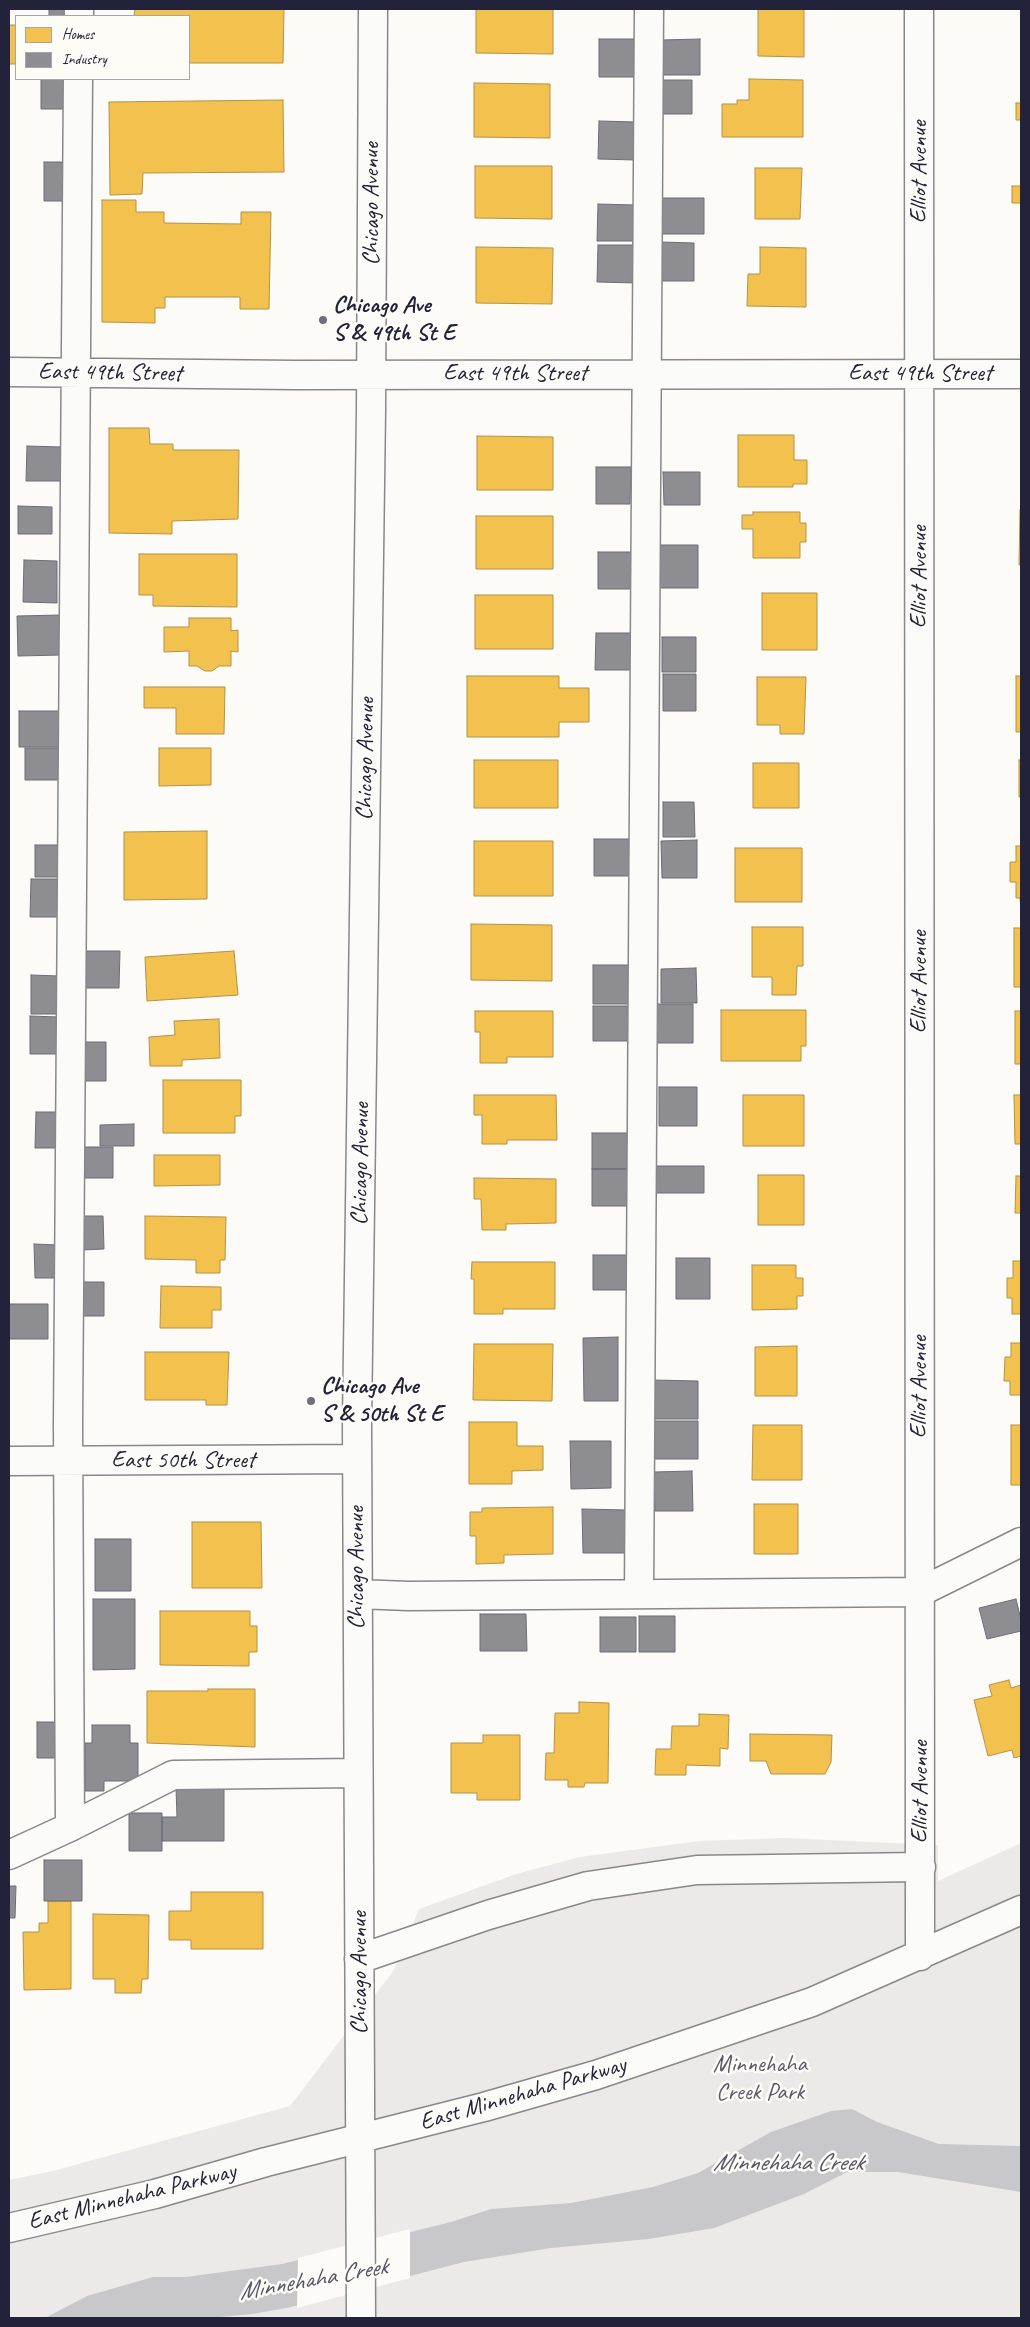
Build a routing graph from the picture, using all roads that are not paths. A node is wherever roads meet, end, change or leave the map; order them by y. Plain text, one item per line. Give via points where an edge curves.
1 (373, 9) edge
2 (649, 9) edge
3 (919, 9) edge
4 (78, 80) edge
5 (9, 372) edge
6 (76, 372) junction
7 (647, 374) junction
8 (920, 374) junction
9 (1021, 374) edge
10 (370, 375) junction
11 (357, 1459) junction
12 (9, 1460) edge
13 (69, 1460) junction
14 (1021, 1542) edge
15 (920, 1592) junction
16 (639, 1593) junction
17 (358, 1594) junction
18 (358, 1773) junction
19 (70, 1827) junction
20 (9, 1855) edge
21 (921, 1867) junction
22 (1021, 1910) edge
23 (920, 1956) junction
24 (359, 1960) junction
25 (359, 2138) junction
26 (9, 2228) edge
27 (361, 2318) edge

1 - 10 street, Chicago Avenue
2 - 7 street
3 - 8 street, Elliot Avenue
4 - 6 street
5 - 6 street, East 49th Street
6 - 10 street, East 49th Street
6 - 13 street
7 - 8 street, East 49th Street
7 - 10 street, East 49th Street
7 - 16 street
8 - 9 street, East 49th Street
8 - 15 street, Elliot Avenue
10 - 11 street, Chicago Avenue
11 - 13 street, East 50th Street
11 - 17 street, Chicago Avenue
12 - 13 street, East 50th Street
13 - 19 street
14 - 15 street
15 - 16 street
15 - 21 street, Elliot Avenue
16 - 17 street
17 - 18 street, Chicago Avenue
18 - 19 street via 173,1775
18 - 24 street, Chicago Avenue
19 - 20 street
21 - 23 street, Elliot Avenue
21 - 24 street via 697,1870 588,1886 488,1915
22 - 23 street, East Minnehaha Parkway
23 - 25 street, East Minnehaha Parkway via 812,2002 596,2074 484,2107
24 - 25 street, Chicago Avenue
25 - 26 street, East Minnehaha Parkway via 155,2194
25 - 27 street, Chicago Avenue

